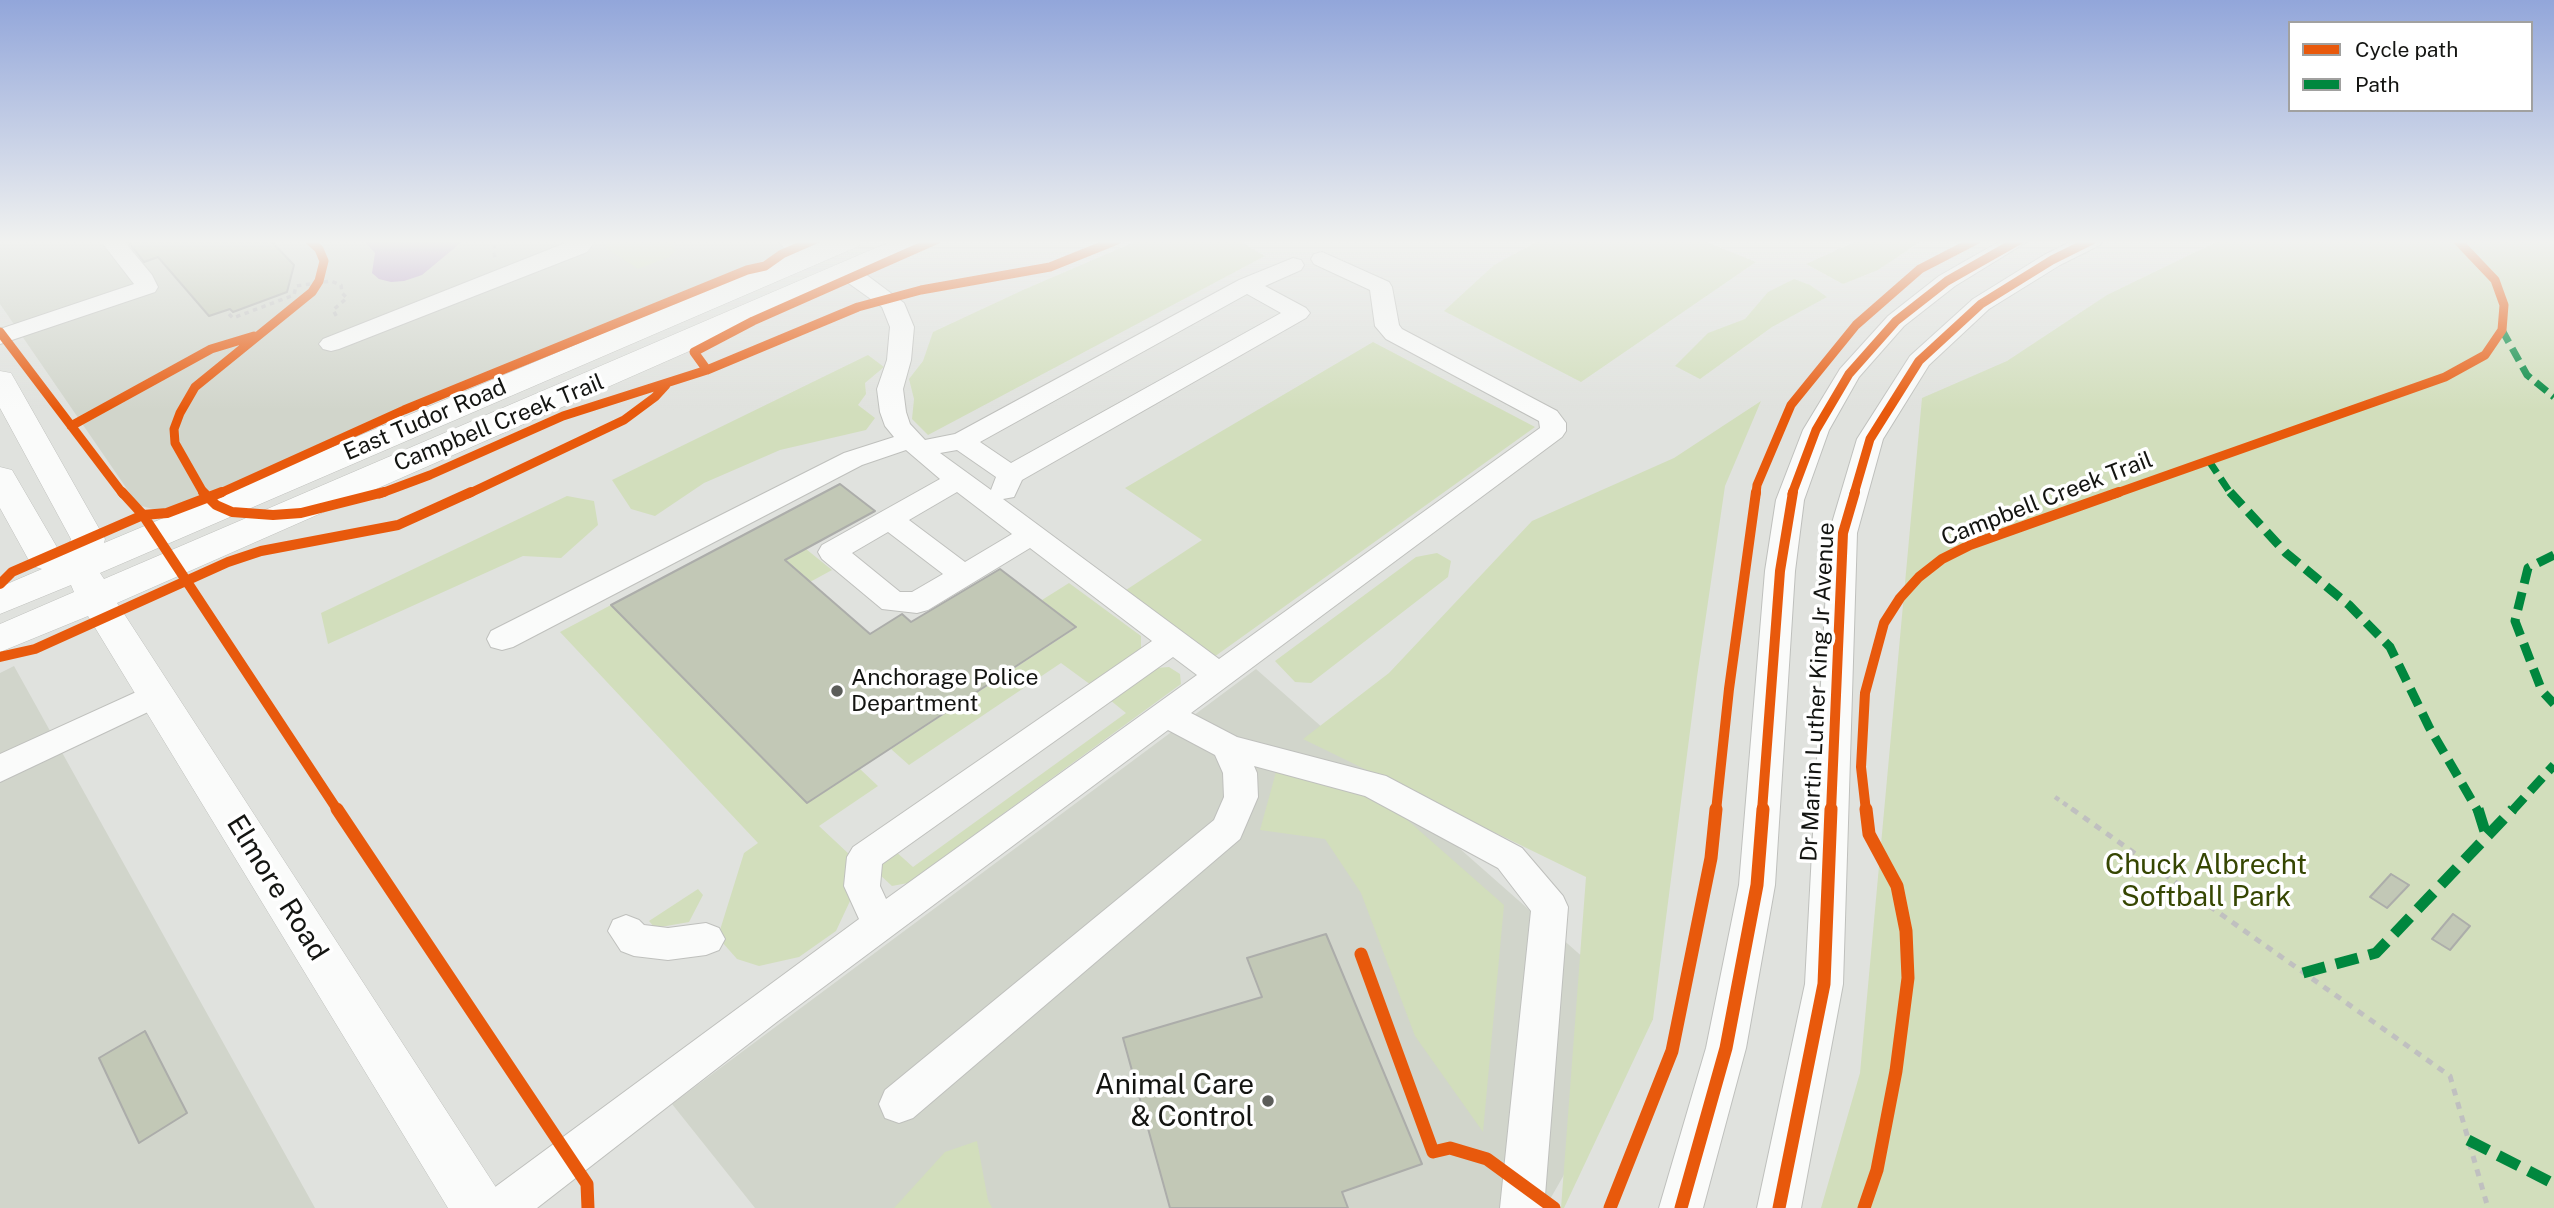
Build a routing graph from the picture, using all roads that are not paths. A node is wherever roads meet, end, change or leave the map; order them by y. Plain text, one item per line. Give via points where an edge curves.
1 (119, 296) edge
2 (453, 296) edge
3 (698, 296) edge
4 (754, 296) edge
5 (886, 296) edge
6 (1226, 296) edge
7 (1268, 296) edge
8 (1382, 296) edge
9 (1927, 296) edge
10 (1993, 296) edge
11 (0, 337) edge
12 (331, 344) dead end
13 (0, 380) edge
14 (962, 441) junction
15 (915, 444) junction
16 (1010, 475) junction
17 (0, 478) edge
18 (958, 480) junction
19 (997, 509) junction
20 (890, 519) junction
21 (1031, 535) junction
22 (964, 576) junction
23 (87, 582) junction
24 (0, 601) edge
25 (0, 639) edge
26 (502, 639) dead end
27 (1173, 642) junction
28 (1219, 676) junction
29 (156, 695) junction
30 (1167, 715) junction
31 (1228, 747) junction
32 (0, 769) edge
33 (880, 925) junction
34 (626, 932) dead end
35 (706, 939) dead end
36 (900, 1104) dead end
37 (478, 1208) edge
38 (502, 1208) edge
39 (1522, 1208) edge
40 (1681, 1208) edge
41 (1779, 1208) edge

1 - 11 street
2 - 12 street
3 - 23 main road, East Tudor Road
4 - 23 main road, East Tudor Road
5 - 15 street via 902,327 890,389 898,426
6 - 14 street
7 - 16 street via 1298,313
8 - 28 street via 1387,326 1394,334 1548,416 1553,431
9 - 40 street, Dr Martin Luther King Jr Avenue via 1896,321 1849,374 1816,430 1790,500 1780,571 1757,885 1726,1048
10 - 41 street, Dr Martin Luther King Jr Avenue via 1919,361 1870,439 1843,533 1824,984
13 - 23 main road via 88,539
14 - 15 street
14 - 16 street
15 - 18 street
15 - 26 street via 853,459
16 - 19 street
17 - 23 main road via 45,558
18 - 19 street
18 - 20 street
19 - 21 street
20 - 22 street
20 - 22 street via 832,552 893,603 917,603
21 - 22 street
21 - 27 street
23 - 24 main road, East Tudor Road
23 - 25 main road, East Tudor Road
23 - 29 main road, Elmore Road
27 - 28 street
27 - 33 street via 865,857 862,886
28 - 30 street
29 - 32 street
29 - 37 main road, Elmore Road
30 - 31 street
30 - 33 street
31 - 36 street via 1240,773 1241,797 1228,829
31 - 39 street via 1374,785 1510,858 1550,908
33 - 38 street
34 - 35 street via 634,940 668,944

